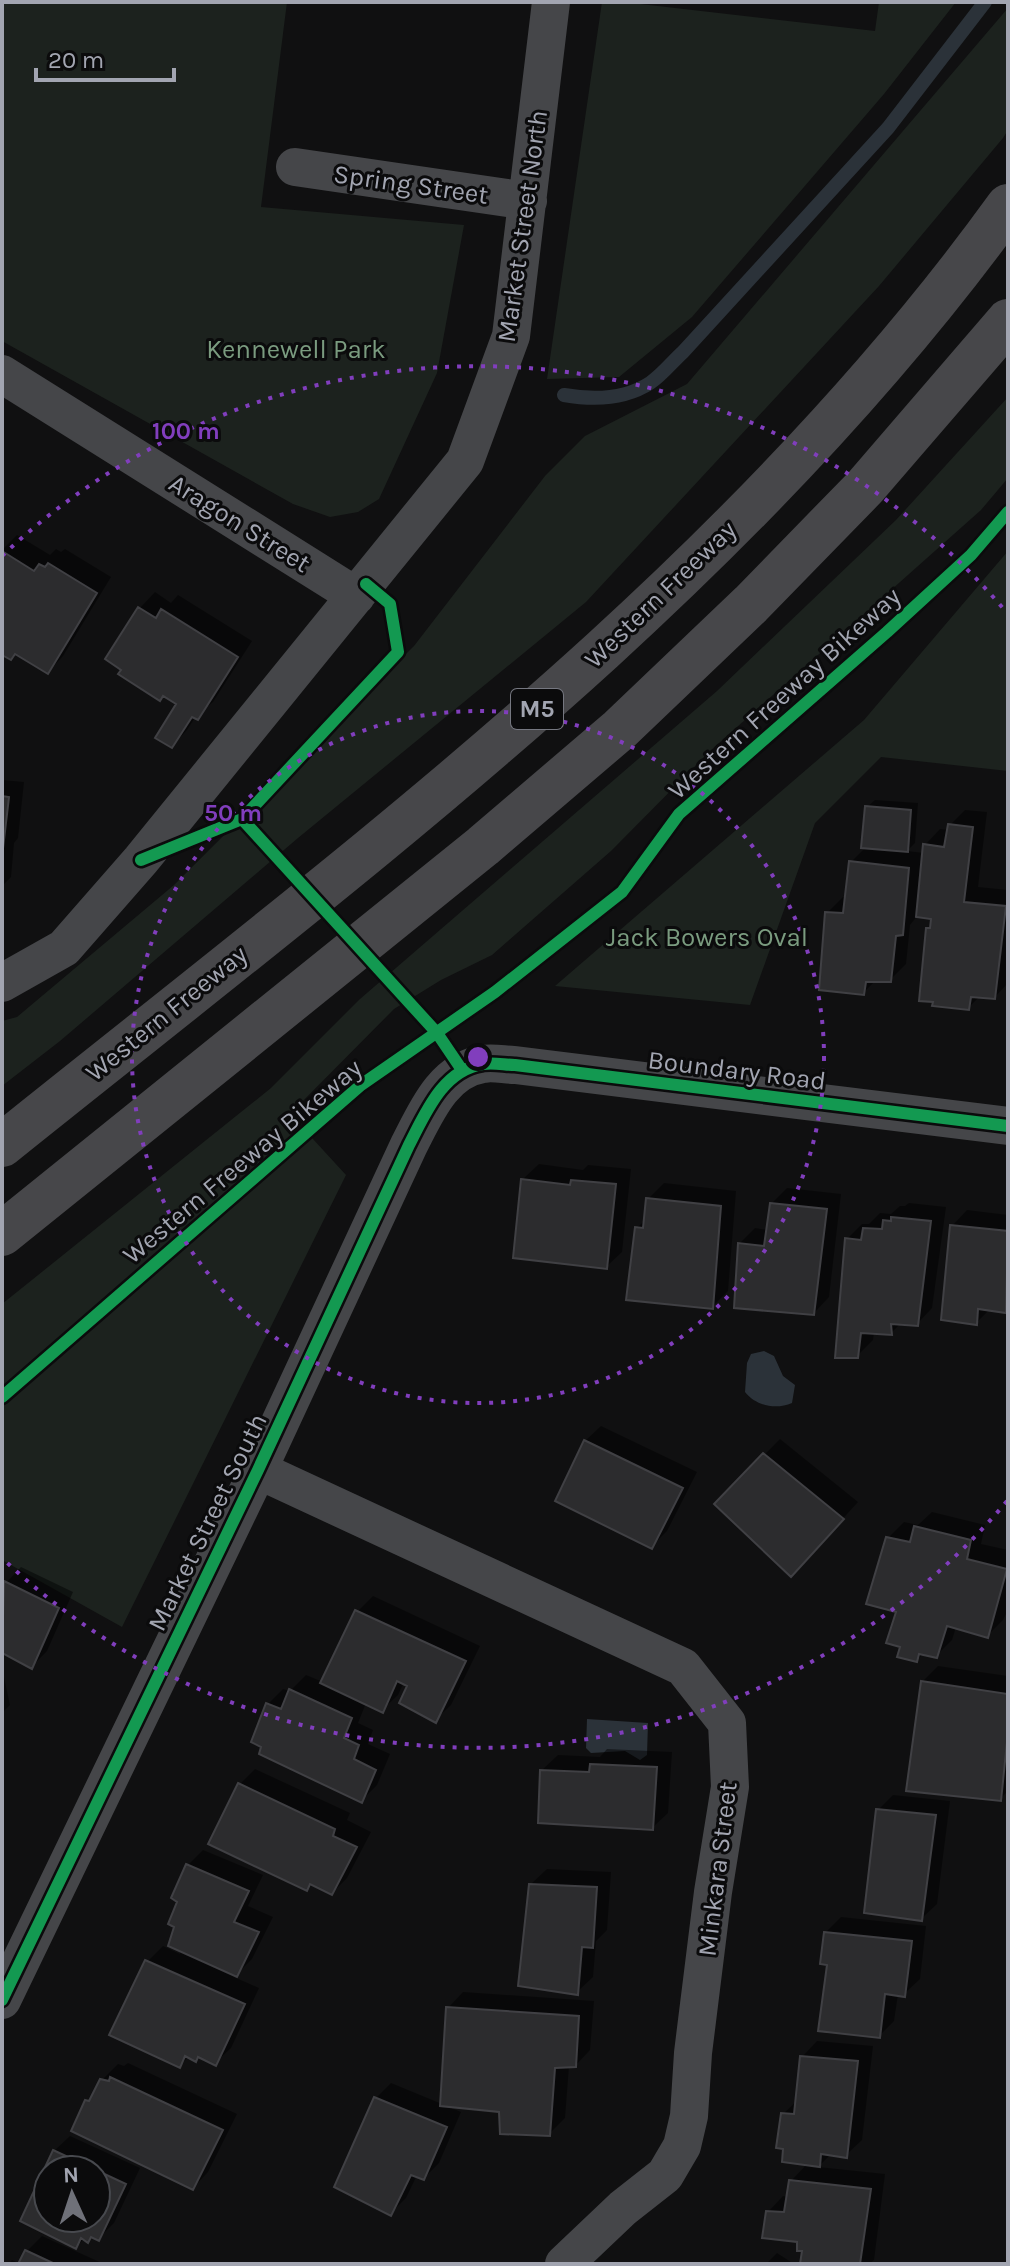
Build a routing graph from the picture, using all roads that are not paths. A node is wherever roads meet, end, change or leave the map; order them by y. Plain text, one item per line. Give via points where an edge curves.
1 (551, 2) edge
2 (295, 167) dead end
3 (528, 201) junction
4 (1008, 206) edge
5 (1008, 321) edge
6 (2, 374) edge
7 (356, 596) junction
8 (2, 983) edge
9 (462, 1070) joint
10 (1008, 1126) edge
11 (2, 1145) edge
12 (2, 1234) edge
13 (258, 1470) junction
14 (2, 2000) edge
15 (564, 2264) edge

1 - 3 street, Market Street North
2 - 3 street, Spring Street
3 - 7 street, Market Street North via 511,336 465,461
4 - 11 highway, Western Freeway / M5 via 906,336 807,449 679,580 381,841
5 - 12 highway, M5 via 865,487 620,729
6 - 7 street, Aragon Street
7 - 8 street, Market Street North via 64,948
9 - 10 street, Boundary Road via 485,1063 515,1065
9 - 13 street, Market Street South via 436,1095 409,1145
13 - 14 street, Market Street South
13 - 15 street, Minkara Street via 683,1667 727,1723 730,1787 682,2146 665,2175

